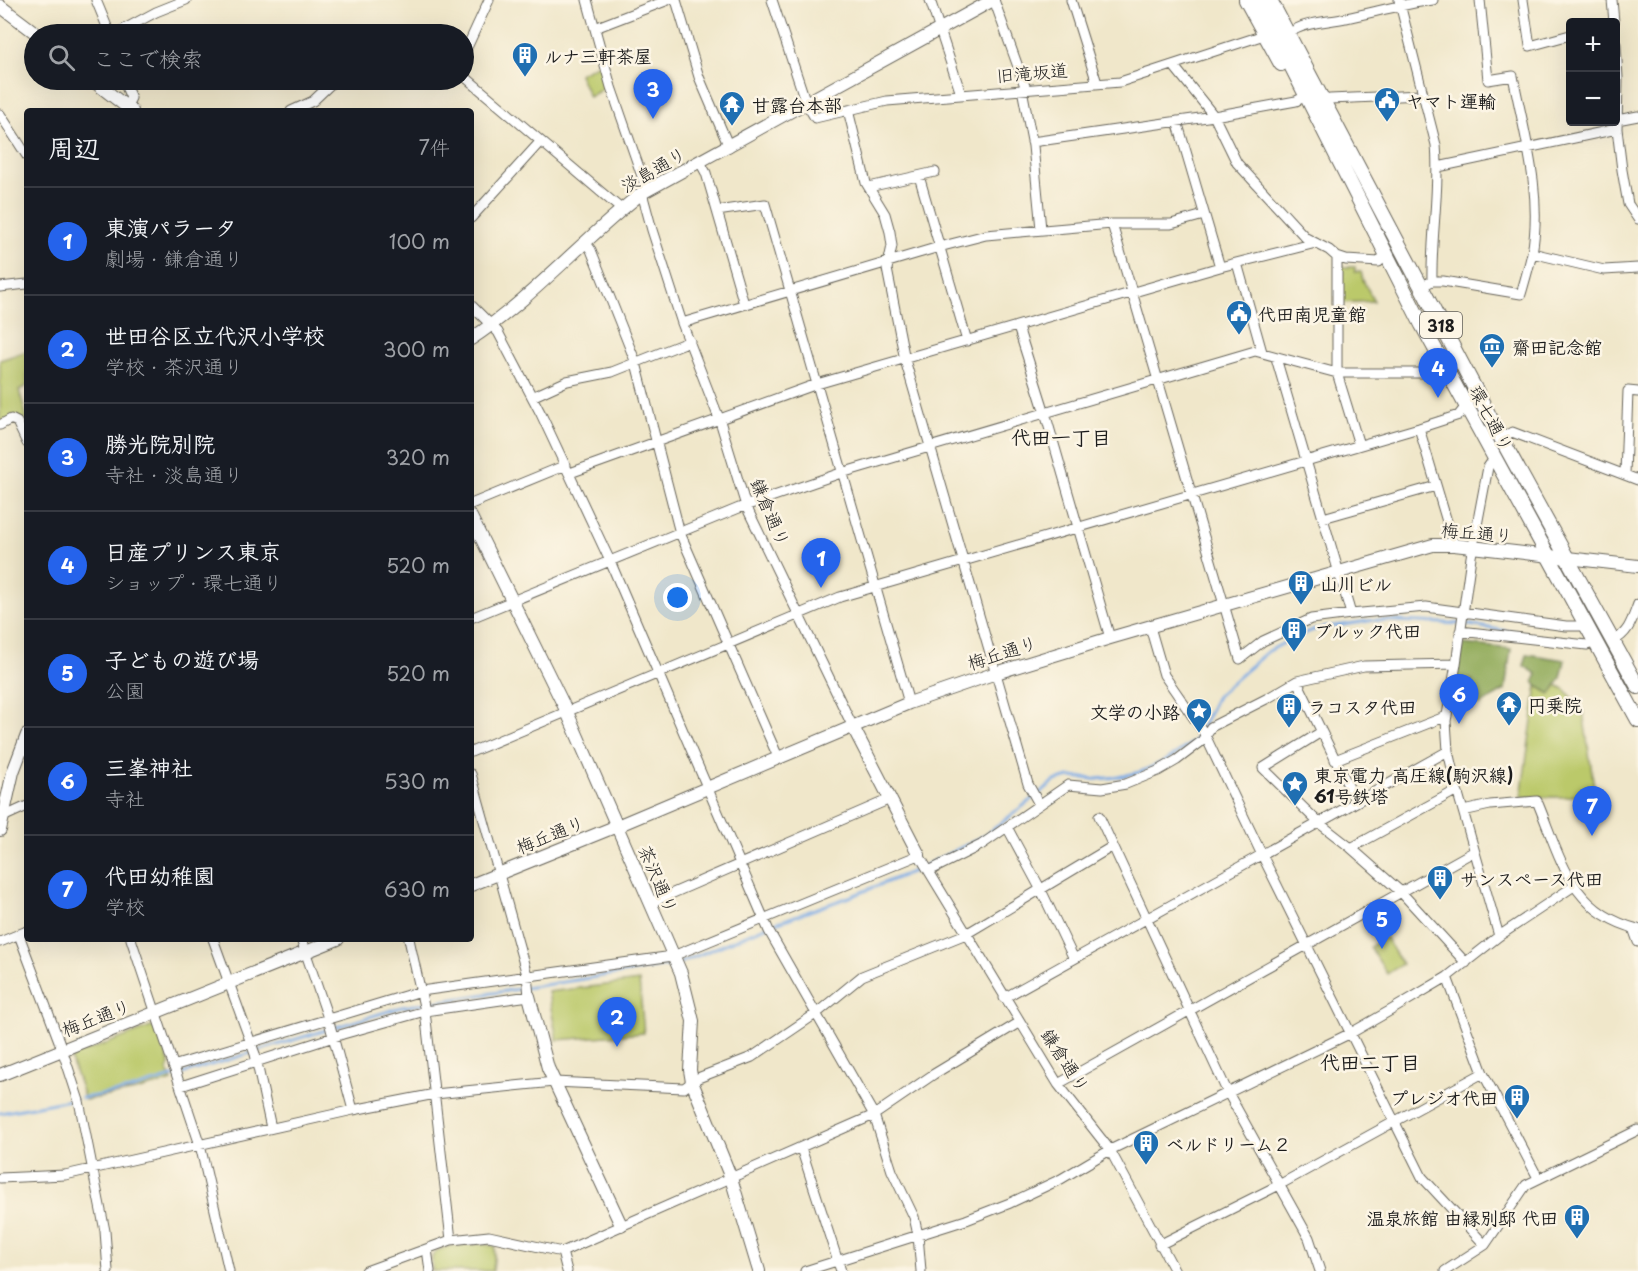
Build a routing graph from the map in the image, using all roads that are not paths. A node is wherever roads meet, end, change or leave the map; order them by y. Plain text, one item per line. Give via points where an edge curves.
1 (96, 0) edge
2 (186, 0) edge
3 (489, 0) edge
4 (587, 0) edge
5 (668, 0) edge
6 (676, 0) edge
7 (772, 0) edge
8 (930, 0) edge
9 (994, 0) edge
10 (1071, 0) edge
11 (1246, 0) edge
12 (1258, 0) edge
13 (1270, 0) edge
14 (1281, 0) edge
15 (1433, 0) edge
16 (1480, 0) edge
17 (1523, 0) edge
18 (1612, 0) edge
19 (1399, 2) edge
20 (0, 6) edge
21 (1614, 18) edge
22 (24, 24) edge
23 (106, 24) edge
24 (134, 24) edge
25 (595, 28) junction
26 (940, 29) junction
27 (1296, 29) junction
28 (474, 32) edge
29 (1264, 35) junction
30 (1566, 35) edge
31 (1173, 65) junction
32 (1097, 83) junction
33 (474, 85) edge
34 (1024, 89) junction
35 (105, 90) edge
36 (127, 90) edge
37 (325, 90) edge
38 (961, 94) junction
39 (1316, 95) junction
40 (1422, 95) junction
41 (806, 103) junction
42 (129, 108) edge
43 (130, 108) edge
44 (298, 108) edge
45 (849, 110) junction
46 (0, 114) edge
47 (1214, 116) junction
48 (1638, 116) edge
49 (1178, 122) junction
50 (1620, 123) edge
51 (1609, 126) edge
52 (1617, 126) edge
53 (540, 142) junction
54 (1032, 142) junction
55 (729, 147) junction
56 (1526, 148) junction
57 (24, 151) edge
58 (700, 162) junction
59 (1438, 167) junction
60 (935, 172) dead end
61 (919, 176) junction
62 (869, 186) junction
63 (642, 193) junction
64 (621, 209) junction
65 (717, 211) junction
66 (474, 215) edge
67 (1204, 215) junction
68 (1638, 219) edge
69 (1113, 224) junction
70 (1041, 229) junction
71 (585, 242) junction
72 (1316, 243) junction
73 (939, 247) junction
74 (1532, 253) junction
75 (1386, 254) junction
76 (1337, 257) junction
77 (887, 262) junction
78 (1237, 263) junction
79 (1220, 267) junction
80 (1638, 268) edge
81 (24, 284) edge
82 (1427, 284) junction
83 (0, 287) edge
84 (790, 291) junction
85 (1133, 293) junction
86 (744, 304) junction
87 (474, 308) edge
88 (682, 322) junction
89 (491, 325) junction
90 (1018, 327) junction
91 (474, 337) edge
92 (690, 341) junction
93 (967, 341) junction
94 (1262, 352) junction
95 (1276, 358) junction
96 (905, 360) junction
97 (636, 363) junction
98 (1337, 373) junction
99 (1449, 375) junction
100 (1158, 380) junction
101 (817, 384) junction
102 (1638, 392) edge
103 (532, 397) junction
104 (1466, 406) junction
105 (1045, 413) junction
106 (720, 421) junction
107 (0, 425) edge
108 (1419, 428) junction
109 (24, 437) edge
110 (1501, 438) junction
111 (656, 443) junction
112 (1359, 444) junction
113 (930, 447) junction
114 (1493, 458) junction
115 (1306, 460) junction
116 (568, 469) junction
117 (842, 472) junction
118 (1626, 474) junction
119 (1638, 480) edge
120 (1436, 486) junction
121 (1190, 494) junction
122 (474, 503) edge
123 (746, 506) junction
124 (1323, 518) junction
125 (474, 523) edge
126 (1078, 526) junction
127 (680, 533) junction
128 (1454, 545) junction
129 (1473, 548) junction
130 (1549, 557) junction
131 (1568, 559) junction
132 (962, 560) junction
133 (610, 561) junction
134 (1638, 566) edge
135 (1339, 573) junction
136 (876, 586) junction
137 (513, 602) junction
138 (1638, 604) edge
139 (1224, 606) junction
140 (1462, 612) junction
141 (798, 614) junction
142 (1350, 614) junction
143 (474, 617) edge
144 (1588, 626) junction
145 (1150, 627) junction
146 (1460, 628) junction
147 (1110, 638) junction
148 (1613, 641) junction
149 (1597, 642) junction
150 (727, 644) junction
151 (1456, 664) junction
152 (996, 673) junction
153 (659, 674) junction
154 (1297, 681) junction
155 (1637, 684) edge
156 (909, 703) junction
157 (567, 712) junction
158 (1447, 716) junction
159 (1638, 720) edge
160 (852, 725) junction
161 (1203, 731) junction
162 (1322, 732) junction
163 (24, 743) edge
164 (474, 751) edge
165 (1448, 752) junction
166 (778, 757) junction
167 (1335, 760) junction
168 (474, 784) edge
169 (708, 787) junction
170 (1457, 790) junction
171 (1035, 798) junction
172 (890, 799) junction
173 (1356, 802) junction
174 (24, 807) edge
175 (1463, 811) junction
176 (1099, 816) dead end
177 (3, 817) junction
178 (1319, 823) junction
179 (617, 826) junction
180 (1007, 827) junction
181 (0, 830) edge
182 (1113, 846) junction
183 (1351, 848) junction
184 (1473, 852) junction
185 (1262, 855) junction
186 (924, 864) junction
187 (741, 865) junction
188 (500, 874) junction
189 (474, 884) edge
190 (1574, 886) junction
191 (1041, 890) junction
192 (1401, 892) junction
193 (650, 903) junction
194 (764, 919) junction
195 (1146, 919) junction
196 (1635, 928) edge
197 (23, 933) edge
198 (966, 934) junction
199 (1499, 936) junction
200 (0, 942) edge
201 (26, 942) edge
202 (132, 942) edge
203 (214, 942) edge
204 (301, 942) edge
205 (330, 942) edge
206 (410, 942) edge
207 (1638, 942) edge
208 (1307, 944) junction
209 (305, 952) junction
210 (1074, 959) junction
211 (675, 960) junction
212 (1466, 963) junction
213 (1447, 977) junction
214 (230, 982) junction
215 (528, 985) junction
216 (1004, 998) junction
217 (423, 1001) junction
218 (1188, 1011) junction
219 (157, 1013) junction
220 (816, 1013) junction
221 (1020, 1022) junction
222 (331, 1027) junction
223 (1351, 1033) junction
224 (62, 1049) junction
225 (253, 1050) junction
226 (1483, 1073) junction
227 (177, 1074) junction
228 (0, 1075) edge
229 (554, 1082) junction
230 (692, 1082) junction
231 (1058, 1084) junction
232 (1227, 1091) junction
233 (435, 1094) junction
234 (353, 1110) junction
235 (874, 1115) junction
236 (1394, 1121) junction
237 (272, 1128) junction
238 (1638, 1130) edge
239 (200, 1145) junction
240 (801, 1148) junction
241 (1110, 1150) junction
242 (93, 1168) junction
243 (0, 1178) edge
244 (731, 1178) junction
245 (1538, 1178) junction
246 (1280, 1185) junction
247 (621, 1225) junction
248 (918, 1235) junction
249 (451, 1240) junction
250 (1159, 1245) junction
251 (1485, 1245) junction
252 (427, 1249) junction
253 (562, 1252) junction
254 (838, 1261) junction
255 (108, 1271) edge
256 (229, 1271) edge
257 (366, 1271) edge
258 (430, 1271) edge
259 (567, 1271) edge
260 (759, 1271) edge
261 (805, 1271) edge
262 (841, 1271) edge
263 (921, 1271) edge
264 (1175, 1271) edge
265 (1320, 1271) edge
266 (1446, 1271) edge

1 - 23 street
2 - 24 street
3 - 28 street
4 - 25 street, 鎌倉通り
5 - 25 street
6 - 55 street via 699,77
7 - 41 street
8 - 26 street
9 - 26 street
9 - 34 street
10 - 32 street
11 - 29 main road
12 - 39 main road, 環七通り / 318
13 - 39 main road, 環七通り / 318
14 - 27 main road
15 - 19 street
16 - 56 street via 1488,80 1513,76
17 - 30 street via 1530,46
18 - 21 street
19 - 27 street
19 - 40 street
20 - 22 street
25 - 63 street, 鎌倉通り via 644,182
26 - 38 street
26 - 41 street, 淡島通り
27 - 39 main road via 1314,70
29 - 31 street, 旧滝坂道
29 - 39 main road via 1286,74
31 - 32 street, 旧滝坂道 via 1120,82
31 - 47 street
32 - 34 street, 旧滝坂道
33 - 53 street
34 - 38 street, 旧滝坂道
34 - 54 street
35 - 42 street
36 - 43 street
37 - 44 street
38 - 45 street, 旧滝坂道 via 886,101
39 - 40 street via 1330,99
39 - 47 street
39 - 75 main road, 環七通り / 318
39 - 82 main road, 環七通り / 318
40 - 59 street
41 - 45 street, 旧滝坂道 via 814,118
41 - 55 street, 淡島通り
45 - 62 street
46 - 57 street
47 - 49 street
47 - 72 street via 1237,163 1306,238
48 - 50 street
49 - 54 street
49 - 67 street
51 - 56 street
52 - 68 street via 1628,204
53 - 64 street
53 - 66 street
54 - 70 street
55 - 58 street, 淡島通り
56 - 59 street
56 - 74 street via 1534,184
58 - 63 street, 淡島通り
58 - 65 street
59 - 82 street
60 - 61 street
61 - 62 street
61 - 73 street
62 - 77 street via 890,232 892,246
63 - 64 street, 淡島通り
63 - 88 street, 鎌倉通り
64 - 71 street, 淡島通り
65 - 84 street via 765,204
65 - 86 street
67 - 69 street via 1171,224
67 - 79 street
69 - 70 street
69 - 85 street
70 - 73 street via 986,235
71 - 89 street, 淡島通り
71 - 97 street
72 - 76 street
72 - 78 street
73 - 77 street
73 - 93 street
74 - 80 street via 1604,270
74 - 82 street via 1521,294
75 - 76 street via 1379,262
75 - 99 main road, 環七通り / 318
76 - 98 street
77 - 84 street
77 - 96 street
78 - 79 street
78 - 94 street
79 - 85 street
81 - 83 street
82 - 110 main road, 環七通り / 318
84 - 86 street
84 - 101 street
85 - 90 street
85 - 100 street
86 - 88 street
87 - 89 street
88 - 92 street, 鎌倉通り
89 - 91 street, 淡島通り
89 - 103 street
90 - 93 street
90 - 105 street
92 - 97 street
92 - 106 street, 鎌倉通り
93 - 96 street
94 - 95 street
94 - 100 street
95 - 98 street
95 - 115 street
96 - 101 street
96 - 113 street
97 - 103 street via 567,381
97 - 111 street
98 - 99 street
98 - 112 street
99 - 104 main road, 環七通り / 318
100 - 105 street
100 - 121 street
101 - 106 street
101 - 117 street
102 - 118 street via 1628,391
103 - 116 street
104 - 108 street via 1459,415
104 - 114 main road, 環七通り / 318
105 - 113 street
105 - 126 street
106 - 111 street
106 - 123 street, 鎌倉通り
107 - 109 street via 11,419 17,422
108 - 112 street
108 - 120 street
110 - 118 street via 1512,432
110 - 131 main road, 環七通り / 318
111 - 116 street
111 - 127 street
112 - 115 street
113 - 117 street
113 - 132 street
114 - 129 street
114 - 130 main road, 環七通り / 318
115 - 121 street
115 - 124 street
116 - 122 street
116 - 133 street
117 - 123 street
117 - 136 street
118 - 119 street
120 - 124 street
120 - 128 street
121 - 126 street
121 - 139 street
123 - 127 street
123 - 141 street, 鎌倉通り
124 - 135 street
125 - 137 street, 茶沢通り
126 - 132 street
126 - 147 street
127 - 133 street
127 - 150 street
128 - 129 street, 梅丘通り
128 - 135 street, 梅丘通り via 1433,545
129 - 130 street, 梅丘通り
129 - 140 street
130 - 131 street, 梅丘通り
130 - 144 main road, 環七通り / 318
131 - 134 street, 梅丘通り
131 - 148 main road, 環七通り / 318
132 - 136 street
132 - 152 street
133 - 137 street
133 - 153 street
135 - 139 street, 梅丘通り
135 - 142 street
136 - 141 street
136 - 156 street
137 - 143 street
137 - 157 street, 茶沢通り
138 - 148 street via 1626,632
139 - 142 street via 1240,659 1263,641 1311,619
139 - 145 street, 梅丘通り
140 - 142 street via 1426,607
140 - 144 street
140 - 146 street
141 - 150 street
141 - 160 street, 鎌倉通り
144 - 149 main road, 環七通り / 318
145 - 147 street, 梅丘通り
145 - 161 street via 1164,675
146 - 149 street via 1587,645
146 - 151 street
147 - 152 street, 梅丘通り
148 - 155 main road, 環七通り / 318
149 - 159 main road, 環七通り / 318
150 - 153 street
150 - 166 street
151 - 154 street via 1364,666
151 - 158 street
152 - 156 street, 梅丘通り
152 - 171 street
153 - 157 street
153 - 169 street
154 - 161 street
154 - 162 street
156 - 160 street, 梅丘通り
157 - 164 street
157 - 179 street, 茶沢通り
158 - 165 street
158 - 167 street
160 - 166 street, 梅丘通り
160 - 172 street, 鎌倉通り
161 - 171 street via 1177,760 1141,779 1102,788 1068,785
161 - 185 street
162 - 167 street
162 - 178 street via 1263,768
163 - 177 street
165 - 170 street
165 - 173 street
166 - 169 street, 梅丘通り
167 - 173 street
168 - 188 street
169 - 179 street, 梅丘通り
169 - 187 street
170 - 175 street
170 - 183 street
171 - 180 street
172 - 186 street, 鎌倉通り
172 - 187 street
173 - 178 street
174 - 177 street
175 - 184 street
175 - 190 street via 1537,801
176 - 182 street
177 - 181 street
178 - 183 street
178 - 185 street
179 - 188 street, 梅丘通り
179 - 193 street, 茶沢通り
180 - 186 street via 981,845
180 - 191 street
182 - 191 street
182 - 195 street
183 - 192 street
184 - 192 street
184 - 199 street
185 - 195 street
185 - 208 street
186 - 194 street
186 - 198 street, 鎌倉通り
187 - 193 street
187 - 194 street
188 - 189 street, 梅丘通り
188 - 215 street
190 - 196 street via 1588,904 1608,919
190 - 199 street
191 - 198 street
191 - 210 street
192 - 208 street
192 - 212 street
193 - 211 street, 茶沢通り
194 - 211 street
194 - 220 street
195 - 210 street
195 - 218 street
196 - 207 street
197 - 200 street
198 - 216 street, 鎌倉通り
198 - 220 street via 862,976
199 - 212 street
201 - 224 street
202 - 219 street
203 - 214 street
204 - 209 street
205 - 209 street, 梅丘通り
206 - 217 street
208 - 218 street
208 - 223 street
209 - 214 street, 梅丘通り
209 - 222 street
210 - 216 street
211 - 215 street
211 - 230 street, 茶沢通り via 693,1021
212 - 213 street
213 - 223 street
213 - 226 street
214 - 219 street, 梅丘通り
214 - 225 street
215 - 217 street
215 - 217 street
215 - 229 street
216 - 221 street, 鎌倉通り
217 - 222 street
217 - 222 street
217 - 233 street
218 - 231 street
218 - 232 street
219 - 224 street, 梅丘通り
219 - 227 street
220 - 230 street via 752,1057
220 - 235 street
221 - 231 street, 鎌倉通り
221 - 235 street
222 - 225 street
222 - 225 street
222 - 234 street
223 - 232 street
223 - 236 street
224 - 228 street, 梅丘通り
224 - 242 street
225 - 227 street
225 - 227 street
225 - 237 street
226 - 236 street
226 - 245 street
227 - 239 street
229 - 230 street via 684,1088
229 - 233 street
229 - 247 street
230 - 244 street, 茶沢通り
231 - 241 street, 鎌倉通り
232 - 241 street
232 - 246 street
233 - 234 street
233 - 249 street
234 - 237 street
235 - 240 street
235 - 248 street
236 - 246 street
236 - 251 street via 1426,1183
237 - 239 street
238 - 245 street
239 - 242 street
239 - 256 street
240 - 244 street
240 - 254 street
241 - 248 street via 1015,1201
241 - 250 street, 鎌倉通り
242 - 243 street via 65,1175
242 - 255 street
244 - 247 street
244 - 260 street, 茶沢通り
245 - 251 street via 1526,1185
246 - 250 street
246 - 265 street via 1309,1238
247 - 253 street
248 - 254 street
248 - 263 street
249 - 252 street
249 - 253 street via 489,1236
250 - 264 street, 鎌倉通り
251 - 266 street
252 - 257 street
252 - 258 street
253 - 259 street
254 - 261 street
254 - 262 street

